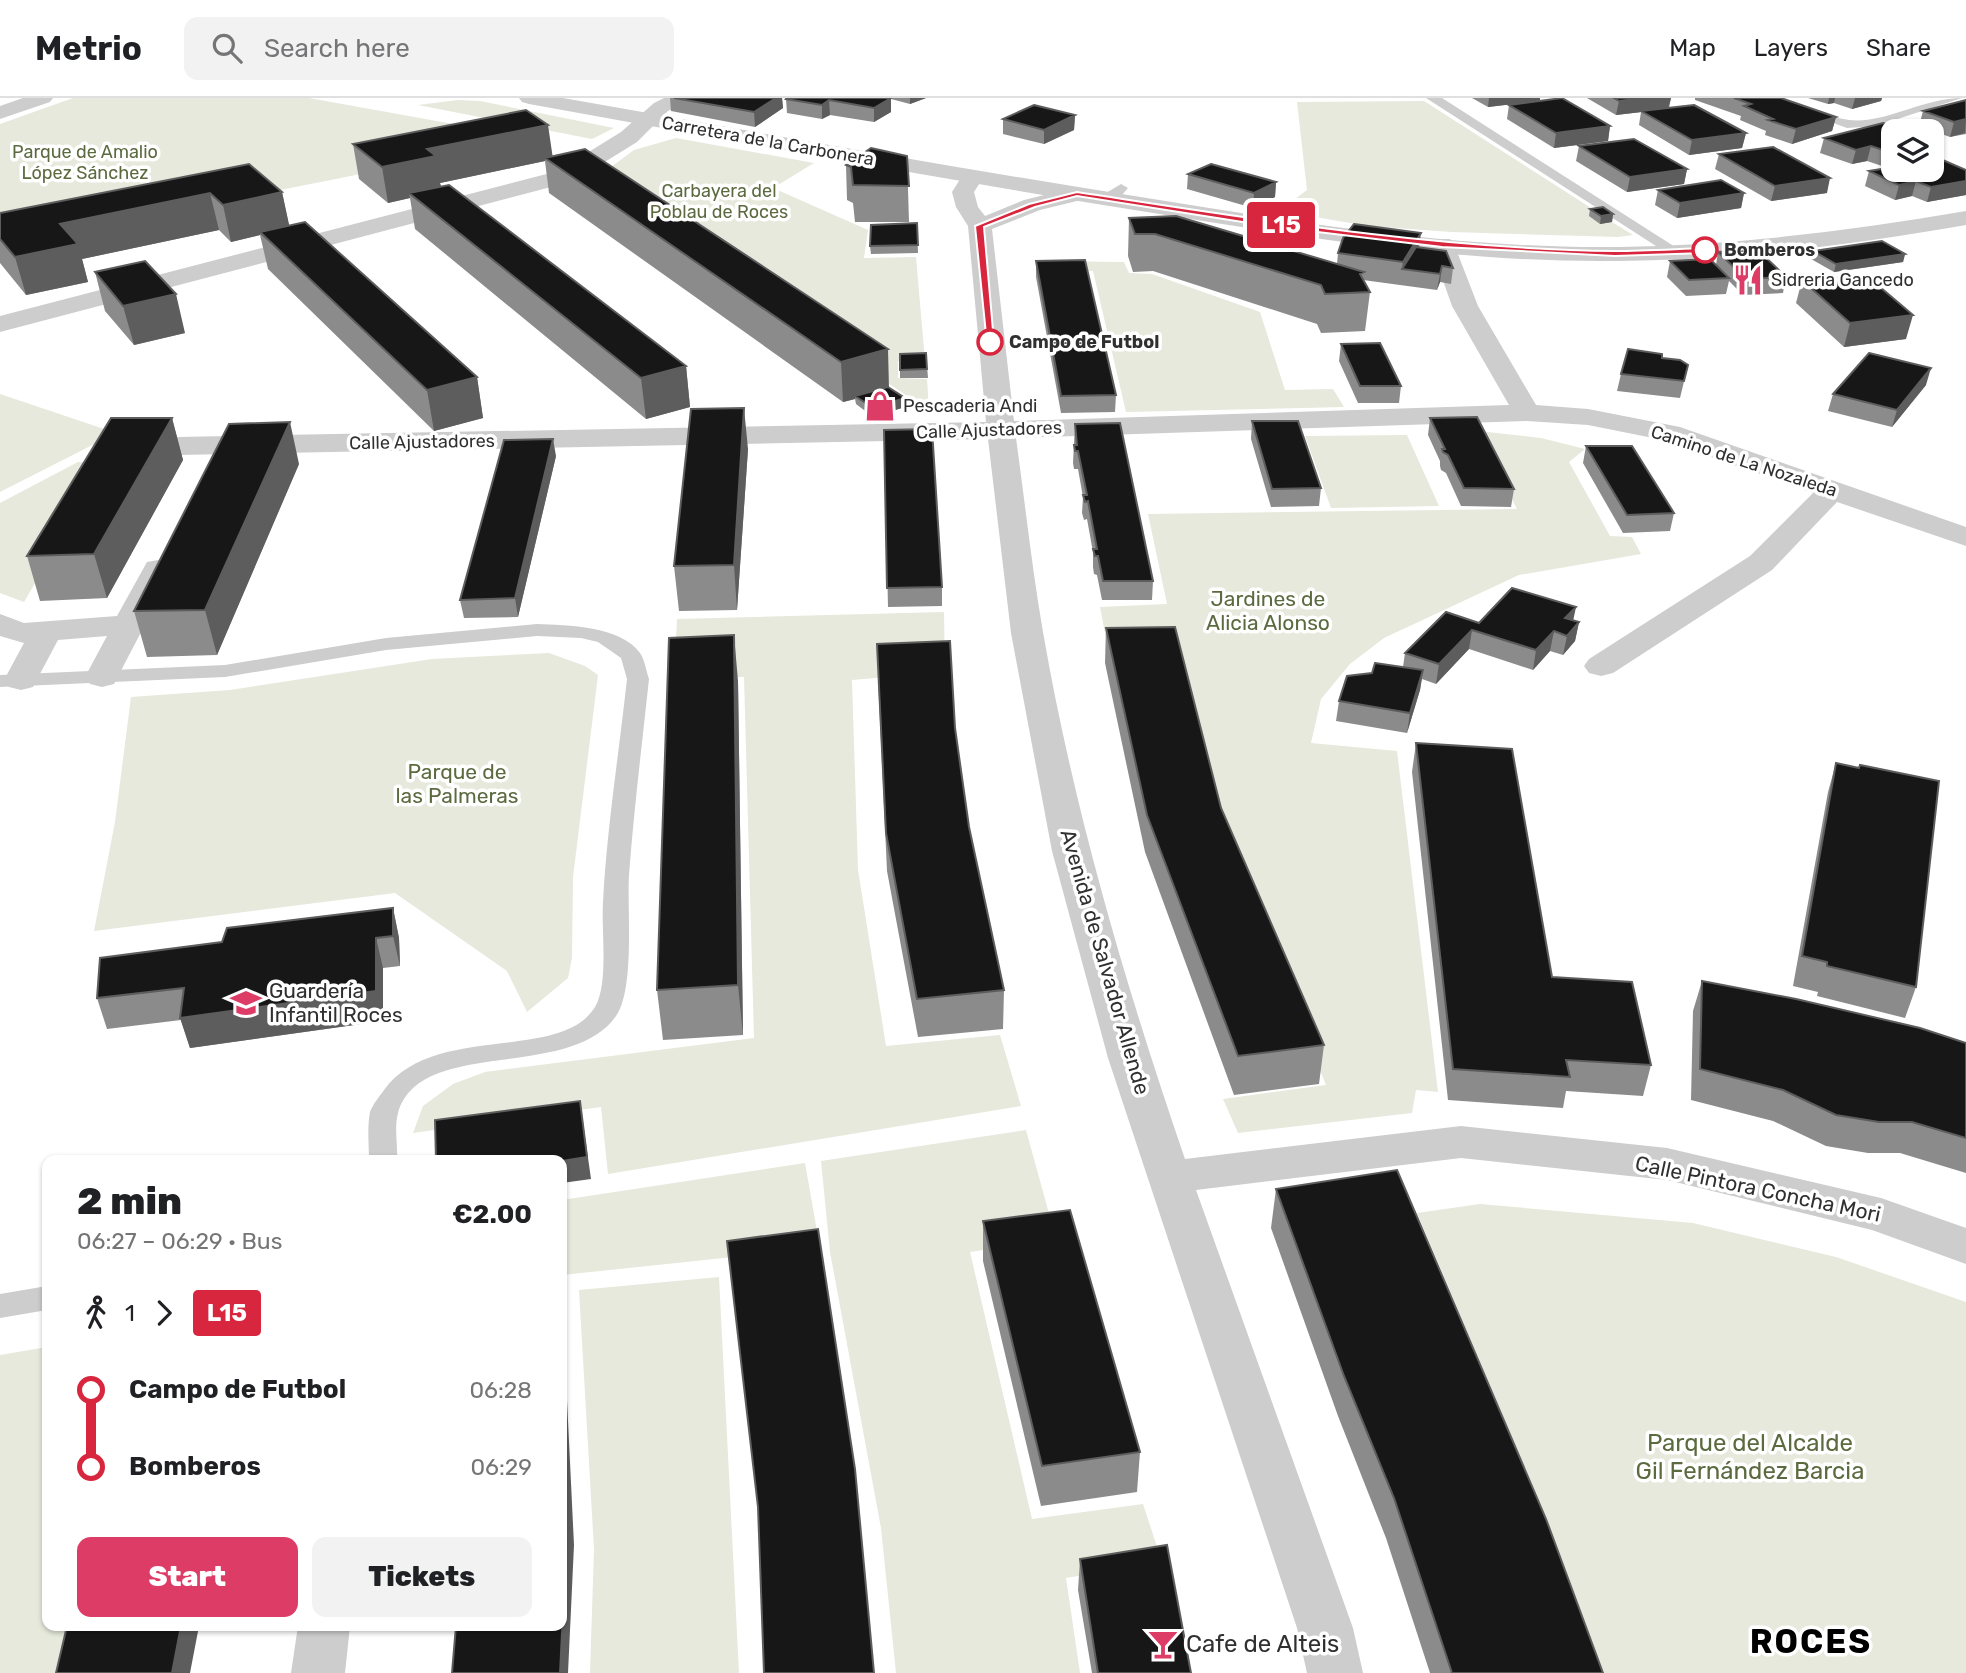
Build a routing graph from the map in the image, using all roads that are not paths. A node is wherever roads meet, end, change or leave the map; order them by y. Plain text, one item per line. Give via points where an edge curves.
1 (43, 98) edge
2 (529, 98) edge
3 (681, 98) edge
4 (1433, 98) edge
5 (1771, 98) edge
6 (1955, 98) edge
7 (0, 113) edge
8 (648, 119) junction
9 (972, 178) junction
10 (1077, 194) junction
11 (1966, 218) edge
12 (1966, 225) edge
13 (979, 226) junction
14 (1919, 226) junction
15 (1442, 244) junction
16 (1675, 252) junction
17 (0, 324) edge
18 (1527, 413) junction
19 (1002, 430) junction
20 (114, 447) edge
21 (1832, 489) junction
22 (1916, 519) junction
23 (1966, 529) edge
24 (1966, 537) edge
25 (173, 542) edge
26 (0, 624) edge
27 (129, 625) junction
28 (46, 631) junction
29 (1601, 666) dead end
30 (102, 677) junction
31 (10, 681) edge
32 (383, 1155) edge
33 (1169, 1177) junction
34 (1966, 1247) edge
35 (42, 1299) edge
36 (0, 1306) edge
37 (323, 1631) edge
38 (318, 1673) edge
39 (1335, 1673) edge

1 - 7 street
2 - 8 street, Carretera de la Carbonera
3 - 8 street
4 - 16 lane
5 - 6 lane via 1847,124 1871,123
8 - 9 street, Carretera de la Carbonera
8 - 17 street via 629,137 566,176
9 - 10 street, Carretera de la Carbonera
9 - 13 street, Avenida de Salvador Allende via 962,192
10 - 13 street via 1032,205
10 - 15 street, Carretera de la Carbonera via 1113,193 1268,223
11 - 14 street, Carretera de la Carbonera
12 - 14 street
13 - 19 street, Avenida de Salvador Allende
14 - 16 street, Carretera de la Carbonera
15 - 16 street, Carretera de la Carbonera via 1554,252
15 - 18 street via 1465,306
18 - 19 street, Calle Ajustadores
18 - 21 street, Camino de La Nozaleda via 1588,417 1670,433
19 - 20 street, Calle Ajustadores via 216,458
19 - 33 street, Avenida de Salvador Allende via 1027,633 1071,851 1129,1058
21 - 22 street, Camino de La Nozaleda
21 - 29 street via 1761,563
22 - 23 street, Camino de La Nozaleda
22 - 24 street, Camino de La Nozaleda
25 - 27 street
26 - 28 street via 20,633
27 - 28 street
27 - 30 street
28 - 31 street
30 - 31 lane
30 - 32 lane via 225,671 386,644 537,630 605,638 631,655 638,679 615,900 613,985 606,1012 592,1029 558,1042 463,1056 432,1066 401,1084 385,1109
33 - 34 street, Calle Pintora Concha Mori via 1461,1142 1667,1164 1881,1215
33 - 39 street, Avenida de Salvador Allende via 1325,1628
35 - 36 lane
37 - 38 street

